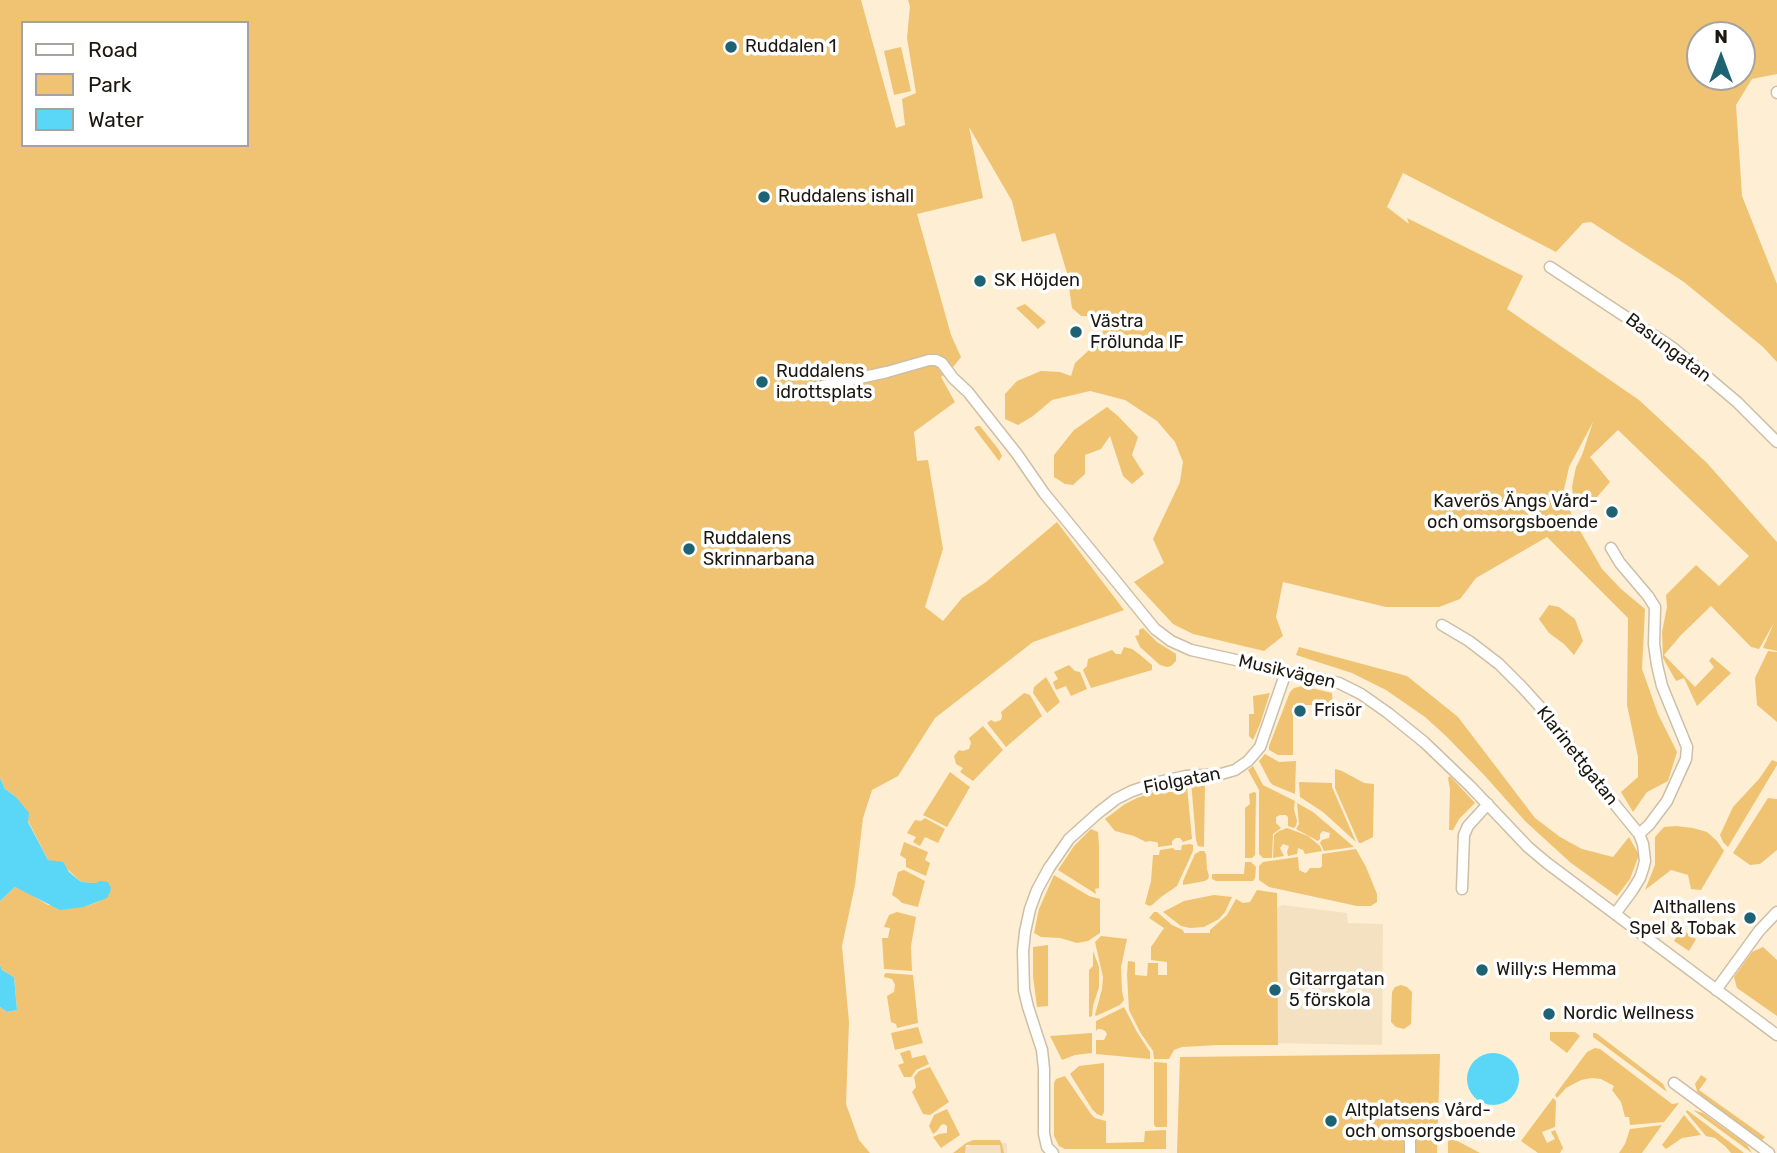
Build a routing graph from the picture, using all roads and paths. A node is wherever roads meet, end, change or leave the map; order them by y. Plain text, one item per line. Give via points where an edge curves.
1 (1550, 267) dead end
2 (810, 389) dead end
3 (1777, 442) edge
4 (1611, 548) dead end
5 (1442, 625) dead end
6 (1286, 672) junction
7 (1488, 804) junction
8 (1639, 834) junction
9 (1462, 889) dead end
10 (1777, 912) edge
11 (1615, 914) junction
12 (1716, 990) junction
13 (1777, 1035) edge
14 (1674, 1083) dead end
15 (1410, 1130) dead end
16 (1053, 1153) edge
17 (1410, 1153) edge
18 (1769, 1153) edge

1 - 3 street, Basungatan via 1673,348
2 - 6 street, Musikvägen via 929,360 942,363 1155,629 1191,650
4 - 8 street via 1655,607 1657,665 1687,747 1686,760 1667,801
5 - 8 street, Klarinettgatan via 1479,648 1522,687
6 - 7 street, Musikvägen via 1339,683 1361,694 1424,742
6 - 16 street, Fiolgatan via 1260,747 1248,761 1222,774 1159,782 1116,799 1069,839 1037,890 1025,932 1023,972 1042,1050 1044,1134
7 - 9 street via 1464,835
7 - 11 street, Musikvägen via 1528,847
8 - 11 street via 1643,869
10 - 12 street
11 - 12 street, Musikvägen
12 - 13 street, Musikvägen
14 - 18 street
15 - 17 street

